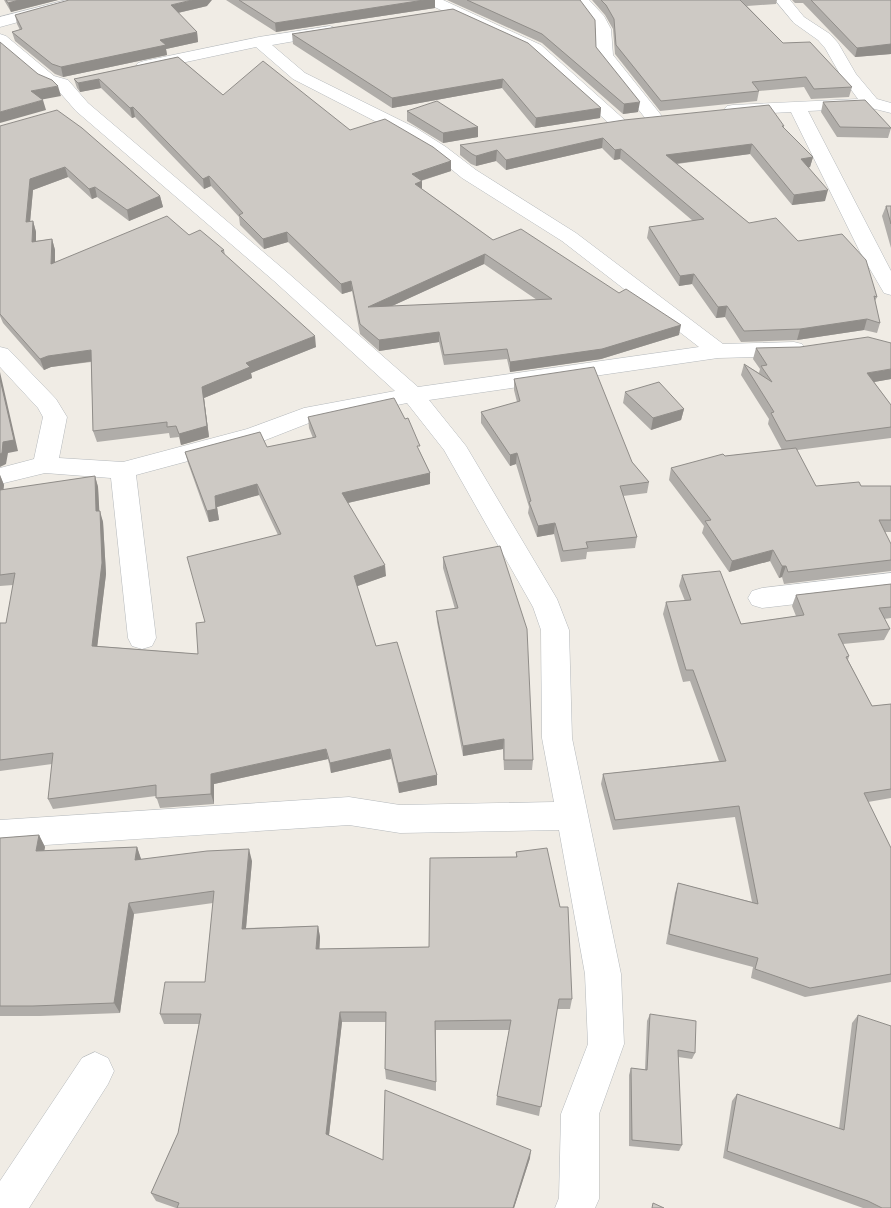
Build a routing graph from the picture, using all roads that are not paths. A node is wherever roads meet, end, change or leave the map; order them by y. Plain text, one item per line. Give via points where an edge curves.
1 (83, 0) edge
2 (430, 0) edge
3 (582, 0) edge
4 (782, 0) edge
5 (455, 11) junction
6 (426, 16) edge
7 (0, 22) edge
8 (347, 28) edge
9 (0, 40) edge
10 (258, 42) junction
11 (127, 70) edge
12 (871, 103) junction
13 (797, 106) junction
14 (891, 108) edge
15 (718, 112) edge
16 (673, 117) edge
17 (655, 119) junction
18 (618, 122) junction
19 (599, 125) edge
20 (458, 148) dead end
21 (440, 151) junction
22 (891, 289) edge
23 (816, 346) edge
24 (718, 351) junction
25 (0, 354) edge
26 (413, 395) junction
27 (45, 465) junction
28 (123, 470) junction
29 (0, 476) edge
30 (891, 583) edge
31 (762, 598) dead end
32 (142, 638) dead end
33 (572, 816) junction
34 (0, 834) edge
35 (95, 1071) dead end
36 (6, 1208) edge
37 (575, 1208) edge

1 - 7 street
2 - 5 street
3 - 17 street via 605,33 602,48 605,56
4 - 12 street via 799,20 832,46 849,76
5 - 6 street
5 - 18 street via 535,48
8 - 10 street
9 - 26 street via 48,79 71,82 73,110 281,276
10 - 11 street
10 - 21 street via 299,76 410,132
12 - 13 street
12 - 14 street
13 - 15 street
13 - 22 street
16 - 17 street
17 - 18 street
18 - 19 street
20 - 21 street
21 - 24 street via 569,237
23 - 24 street
24 - 26 street
25 - 27 street via 48,404 55,417
26 - 28 street via 304,416 255,435
26 - 33 street via 454,446 546,606 555,630 557,738
27 - 28 street
27 - 29 street
28 - 32 street
30 - 31 street
33 - 34 street via 400,819 349,811
33 - 37 street via 603,974 606,1044 580,1114 579,1199
35 - 36 street

